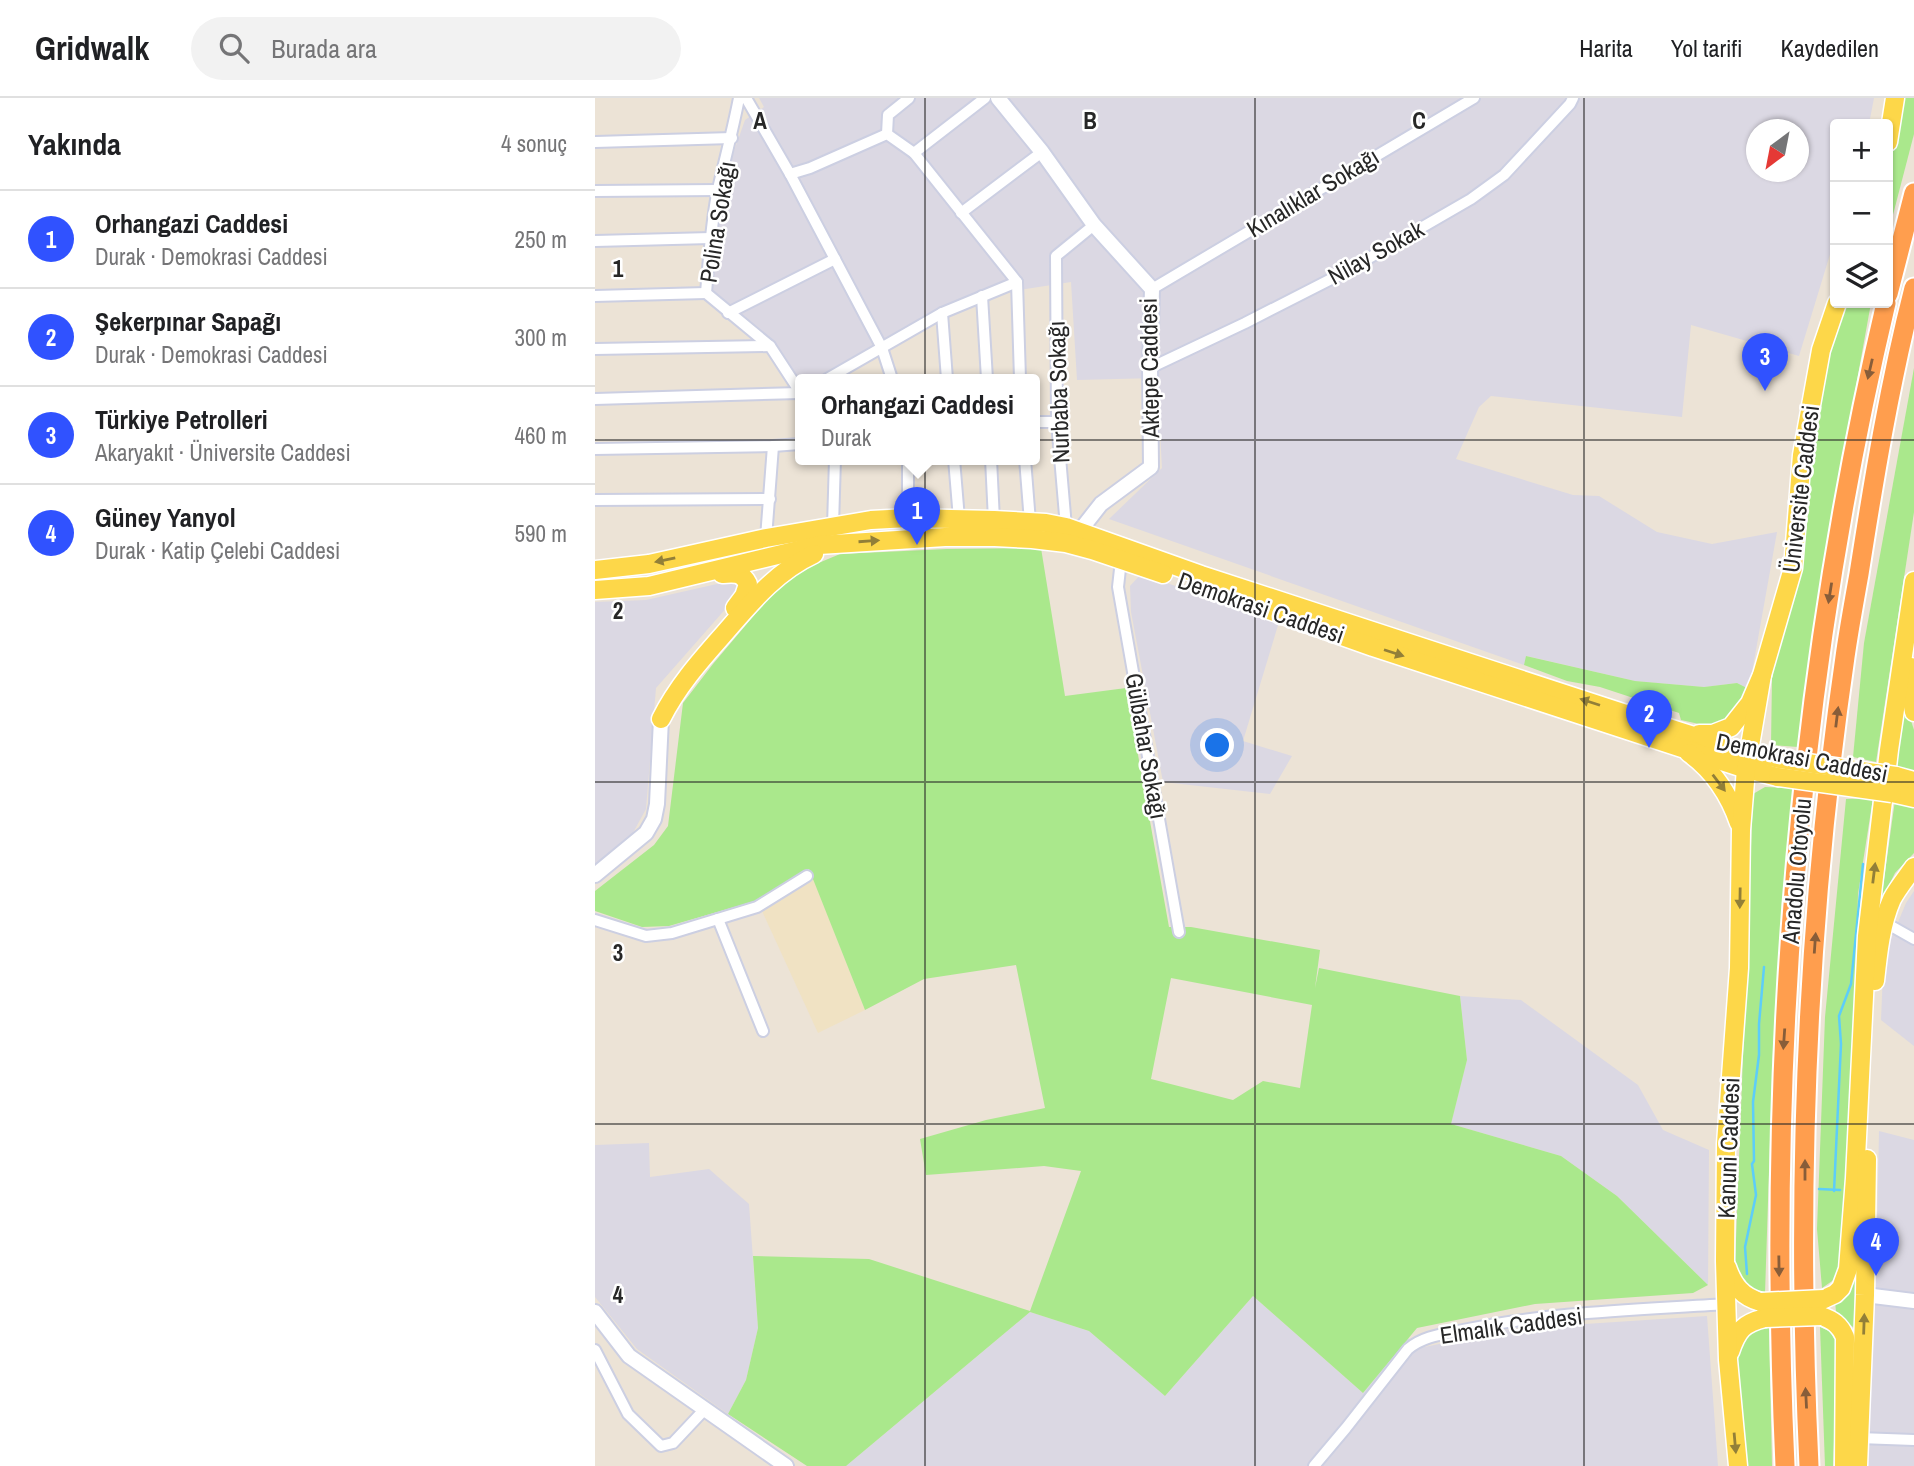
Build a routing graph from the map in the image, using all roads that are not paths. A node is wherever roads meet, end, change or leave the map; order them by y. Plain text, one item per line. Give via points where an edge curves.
1 (739, 98) edge
2 (746, 98) edge
3 (909, 98) edge
4 (985, 98) edge
5 (998, 98) edge
6 (1474, 98) edge
7 (1573, 98) edge
8 (1895, 98) edge
9 (1892, 119) edge
10 (887, 134) junction
11 (732, 138) junction
12 (595, 142) edge
13 (1041, 152) junction
14 (914, 153) junction
15 (790, 174) junction
16 (718, 190) junction
17 (595, 191) edge
18 (1914, 193) edge
19 (961, 213) junction
20 (1094, 225) junction
21 (711, 238) junction
22 (595, 240) edge
23 (835, 258) junction
24 (1893, 275) edge
25 (1017, 282) junction
26 (1914, 288) edge
27 (1152, 289) junction
28 (706, 293) junction
29 (595, 296) edge
30 (982, 296) junction
31 (1835, 308) edge
32 (1885, 308) edge
33 (729, 313) junction
34 (942, 313) junction
35 (770, 346) junction
36 (882, 348) junction
37 (595, 349) edge
38 (1150, 368) junction
39 (836, 374) edge
40 (890, 374) edge
41 (947, 374) edge
42 (987, 374) edge
43 (1020, 374) edge
44 (795, 385) edge
45 (795, 393) edge
46 (595, 399) edge
47 (1040, 422) edge
48 (1057, 422) junction
49 (795, 444) edge
50 (773, 446) junction
51 (595, 449) edge
52 (835, 465) edge
53 (908, 465) edge
54 (954, 465) edge
55 (991, 465) edge
56 (1025, 465) edge
57 (770, 499) junction
58 (595, 500) edge
59 (908, 518) junction
60 (959, 519) junction
61 (994, 520) junction
62 (1030, 522) junction
63 (1073, 529) junction
64 (834, 534) junction
65 (766, 538) junction
66 (731, 546) junction
67 (1118, 552) junction
68 (754, 561) junction
69 (595, 570) edge
70 (694, 576) junction
71 (1914, 581) edge
72 (597, 589) edge
73 (752, 602) junction
74 (1914, 637) edge
75 (1762, 675) junction
76 (1914, 712) edge
77 (661, 719) junction
78 (1679, 739) junction
79 (1747, 761) junction
80 (1914, 781) edge
81 (1894, 785) junction
82 (1914, 798) edge
83 (1741, 830) junction
84 (1914, 867) edge
85 (595, 875) edge
86 (807, 876) dead end
87 (718, 919) junction
88 (595, 920) edge
89 (1884, 922) junction
90 (1179, 932) dead end
91 (1914, 939) edge
92 (763, 1031) dead end
93 (1861, 1038) junction
94 (1867, 1132) junction
95 (1725, 1261) junction
96 (1865, 1294) junction
97 (1914, 1300) edge
98 (1726, 1304) junction
99 (1823, 1308) junction
100 (1763, 1310) junction
101 (596, 1317) edge
102 (595, 1350) edge
103 (1728, 1360) junction
104 (705, 1409) junction
105 (1859, 1438) junction
106 (1914, 1440) edge
107 (786, 1466) edge
108 (1314, 1466) edge
109 (1738, 1466) edge
110 (1785, 1466) edge
111 (1809, 1466) edge
112 (1845, 1466) edge
113 (1858, 1466) edge

1 - 11 street, Polina Sokağı
2 - 15 street
3 - 10 street via 888,114
4 - 14 street
5 - 13 street, Aktepe Caddesi
6 - 27 street, Kınalıklar Sokağı
7 - 38 street, Nilay Sokak via 1504,175 1471,199 1343,273
8 - 9 main road
10 - 14 street
10 - 15 street
11 - 12 street
11 - 16 street, Polina Sokağı
13 - 19 street
13 - 20 street, Aktepe Caddesi
14 - 19 street
15 - 23 street
16 - 17 street
16 - 21 street, Polina Sokağı
18 - 24 highway
19 - 25 street
20 - 27 street, Aktepe Caddesi
20 - 48 street, Nurbaba Sokağı via 1056,256
21 - 22 street
21 - 28 street, Polina Sokağı
23 - 33 street
23 - 36 street
25 - 30 street
25 - 43 street
111 -> 26 highway, Anadolu Otoyolu via 1805,1129 1827,797 1872,491
27 - 38 street, Aktepe Caddesi
28 - 29 street
28 - 33 street, Polina Sokağı
30 - 34 street
30 - 42 street
31 - 75 main road, Üniversite Caddesi via 1821,350 1802,455 1793,568
32 -> 110 highway, Anadolu Otoyolu via 1837,542 1800,823 1780,1146
33 - 35 street, Polina Sokağı
34 - 36 street
34 - 41 street
35 - 37 street
35 - 44 street, Polina Sokağı
36 - 39 street
36 - 40 street
38 - 63 street, Aktepe Caddesi via 1151,467
45 - 46 street
47 - 48 street
48 - 63 street, Nurbaba Sokağı
49 - 50 street
50 - 51 street
50 - 57 street
52 - 64 street
53 - 59 street
54 - 60 street
55 - 61 street
56 - 62 street
57 - 58 street
57 - 65 street
59 - 60 main road, Demokrasi Caddesi
59 - 64 main road, Demokrasi Caddesi via 871,520
60 - 61 main road, Demokrasi Caddesi
61 - 62 main road, Demokrasi Caddesi
62 - 63 main road, Demokrasi Caddesi
63 - 67 main road, Demokrasi Caddesi
64 - 65 main road, Demokrasi Caddesi
64 -> 67 main road, Demokrasi Caddesi via 1032,539
64 - 68 main road, Demokrasi Caddesi via 819,545
64 - 73 main road via 787,568
65 - 66 main road, Demokrasi Caddesi
66 - 68 main road
66 -> 69 main road, Demokrasi Caddesi
78 -> 67 main road, Demokrasi Caddesi via 1381,634
67 -> 78 main road, Demokrasi Caddesi via 1385,650
67 - 90 street, Gülbahar Sokağı via 1118,587
68 - 70 main road, Demokrasi Caddesi
68 - 73 main road via 761,579
70 - 72 main road, Demokrasi Caddesi via 649,586
70 - 77 main road via 735,573 746,579 748,589 673,682
93 -> 71 main road via 1867,936
73 - 77 main road via 687,677
74 - 76 main road via 1910,689
75 - 78 main road via 1750,703 1731,727
75 - 79 main road, Kanuni Caddesi
77 - 85 street via 654,819 646,832
78 - 79 main road, Demokrasi Caddesi
78 -> 83 main road via 1719,782
79 - 81 main road, Demokrasi Caddesi, bridge
79 - 83 main road, Kanuni Caddesi
80 - 81 main road, Demokrasi Caddesi
81 - 82 main road, Demokrasi Caddesi
83 -> 95 main road, Kanuni Caddesi
84 - 89 main road via 1892,899
86 - 87 street via 757,907
87 - 88 street via 646,936
87 - 92 street
89 - 91 street
89 - 94 main road via 1873,1007
93 - 94 main road
93 - 99 main road via 1848,1269 1841,1288
94 - 96 main road
95 - 98 main road, Kanuni Caddesi
95 - 100 main road via 1734,1285
96 - 97 street
105 -> 96 main road
98 - 103 main road, Kanuni Caddesi
98 - 108 street, Elmalık Caddesi via 1527,1318 1425,1338 1408,1349
99 - 100 main road, bridge
99 - 112 main road via 1845,1337
100 - 103 main road via 1739,1332
101 - 104 street via 629,1356
102 - 104 street via 628,1414 661,1446 673,1443
103 -> 109 main road, Kanuni Caddesi
104 - 107 street
105 - 106 street
105 - 113 main road

